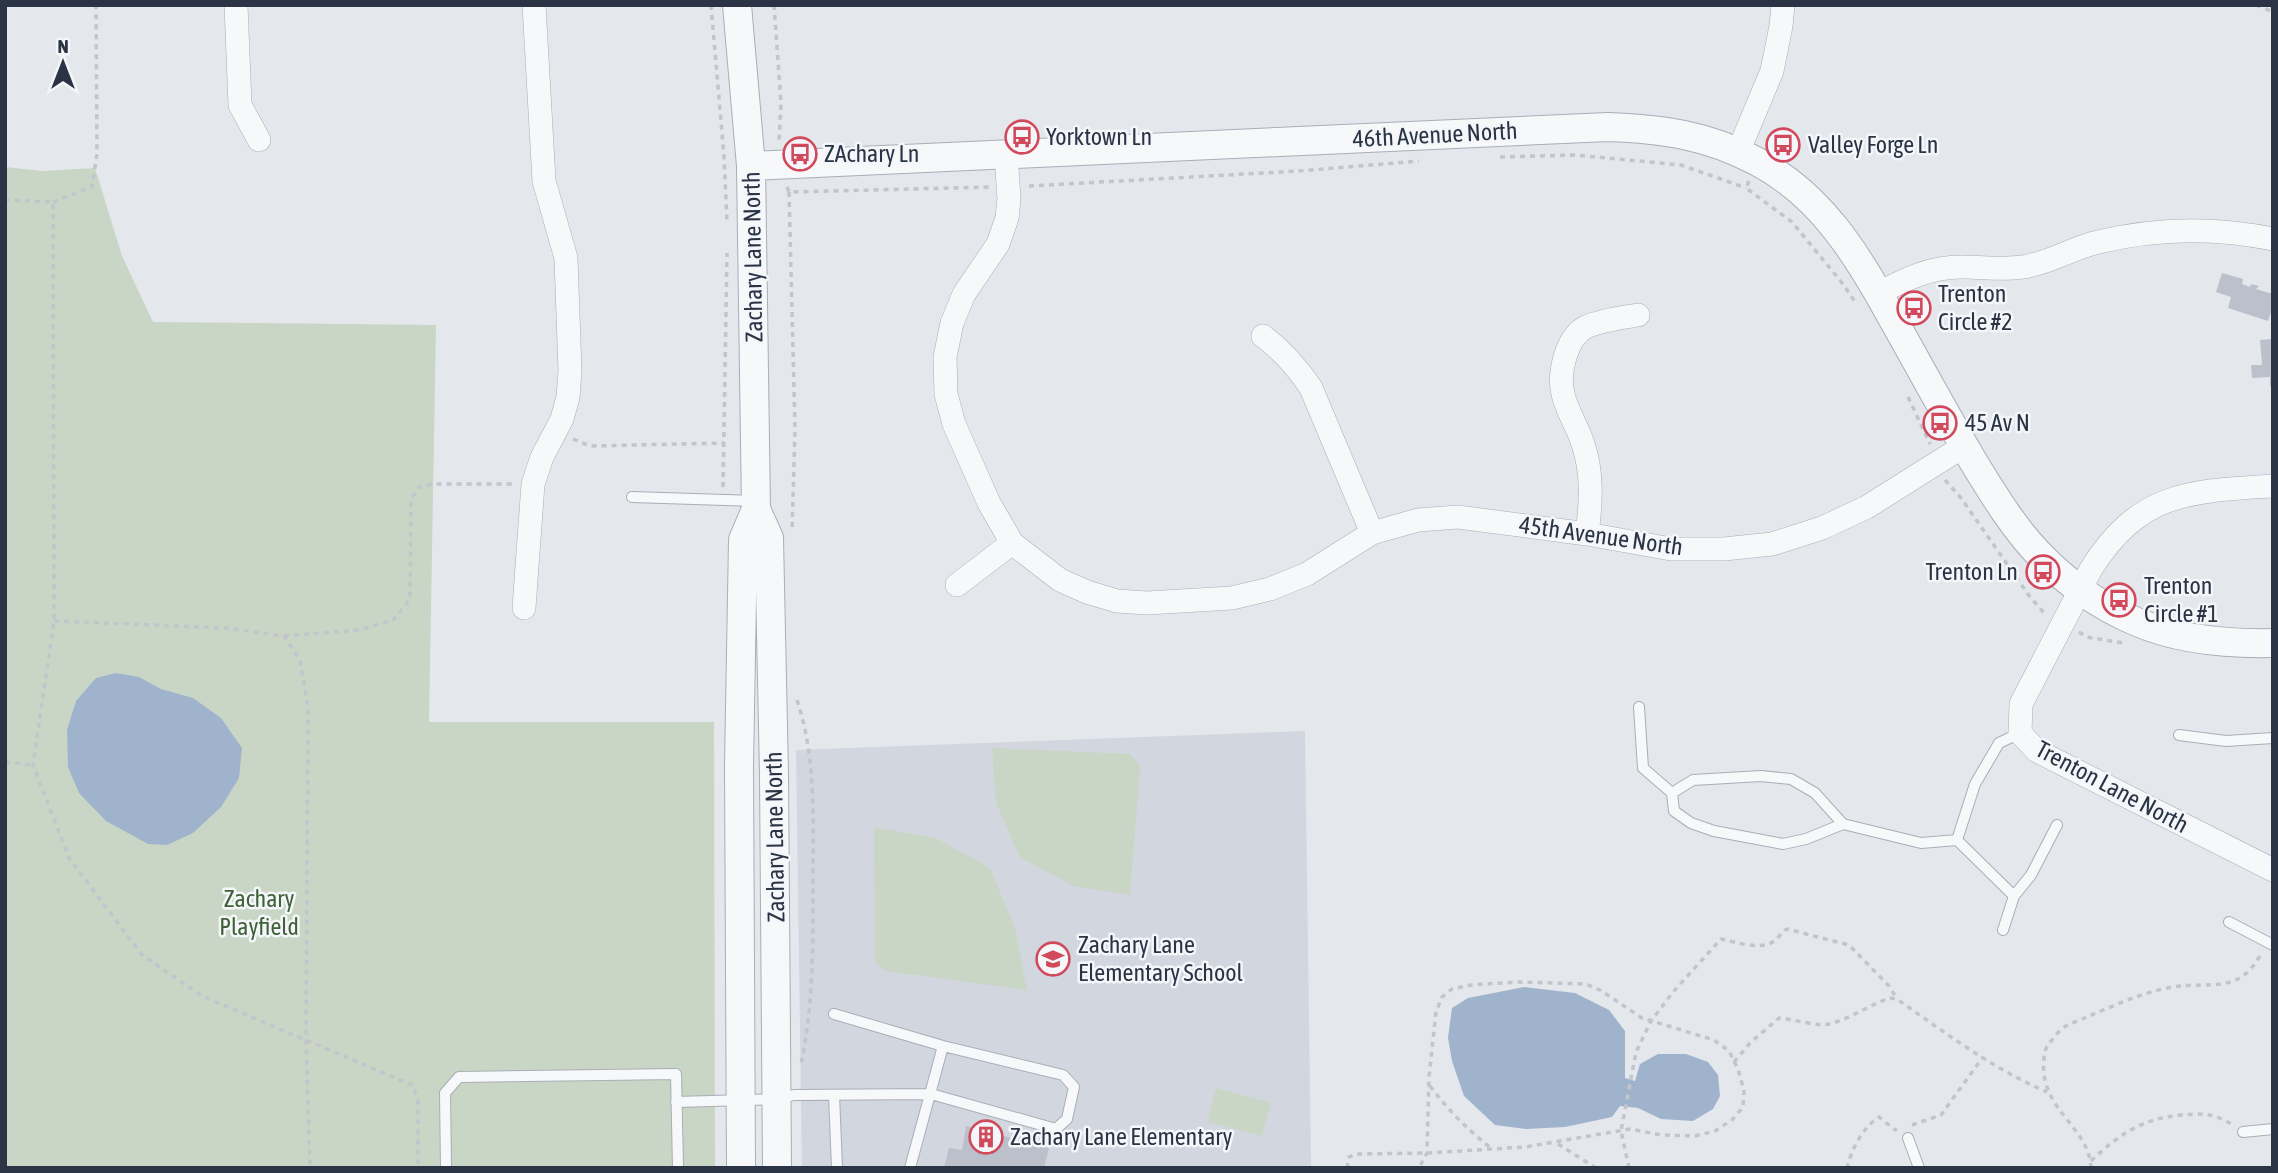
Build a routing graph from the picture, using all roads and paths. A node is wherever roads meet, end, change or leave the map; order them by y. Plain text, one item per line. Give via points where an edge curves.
1 (96, 5) edge
2 (236, 5) edge
3 (534, 5) edge
4 (737, 5) edge
5 (774, 5) edge
6 (1783, 5) edge
7 (2256, 5) edge
8 (2272, 5) edge
9 (259, 140) dead end
10 (1738, 152) junction
11 (1006, 154) junction
12 (1499, 157) dead end
13 (1421, 160) dead end
14 (765, 165) junction
15 (1008, 187) junction
16 (1746, 188) dead end
17 (789, 192) junction
18 (5, 200) edge
19 (53, 202) junction
20 (2273, 239) edge
21 (1878, 293) junction
22 (1638, 315) dead end
23 (1263, 336) dead end
24 (555, 432) junction
25 (724, 443) dead end
26 (1964, 446) junction
27 (533, 484) junction
28 (2273, 486) edge
29 (632, 497) dead end
30 (756, 505) junction
31 (1372, 533) junction
32 (1587, 534) junction
33 (792, 536) dead end
34 (1012, 543) junction
35 (957, 584) dead end
36 (2081, 590) junction
37 (524, 608) dead end
38 (54, 621) junction
39 (284, 636) junction
40 (2273, 643) edge
41 (795, 694) dead end
42 (1639, 707) dead end
43 (2020, 733) junction
44 (2179, 735) dead end
45 (2273, 738) edge
46 (5, 762) edge
47 (33, 765) junction
48 (1672, 793) junction
49 (1843, 824) junction
50 (2057, 825) dead end
51 (1957, 840) junction
52 (2273, 870) edge
53 (2014, 896) junction
54 (2229, 922) dead end
55 (2003, 930) dead end
56 (2270, 943) edge
57 (1897, 999) junction
58 (834, 1014) dead end
59 (1651, 1021) junction
60 (306, 1040) junction
61 (943, 1046) junction
62 (1983, 1057) junction
63 (1734, 1062) junction
64 (1428, 1084) junction
65 (2047, 1092) junction
66 (931, 1094) junction
67 (834, 1095) junction
68 (786, 1097) junction
69 (741, 1100) junction
70 (676, 1102) junction
71 (2273, 1129) edge
72 (1621, 1131) junction
73 (1906, 1131) junction
74 (2243, 1132) joint
75 (1556, 1143) junction
76 (1492, 1149) junction
77 (1427, 1153) junction
78 (2091, 1161) junction
79 (310, 1168) edge
80 (418, 1168) edge
81 (446, 1168) edge
82 (678, 1168) edge
83 (741, 1168) edge
84 (777, 1168) edge
85 (837, 1168) edge
86 (911, 1168) edge
87 (1347, 1168) edge
88 (1419, 1168) edge
89 (1596, 1168) edge
90 (1629, 1168) edge
91 (1847, 1168) edge
92 (1919, 1168) edge
93 (2091, 1168) edge

1 - 19 path via 97,154 92,187
2 - 9 street via 240,105
3 - 24 street via 544,181 566,258 569,294 568,397
4 - 14 street, Zachary Lane North
5 - 14 path via 781,103
6 - 10 street via 1772,71
7 - 8 path via 2273,12
10 - 11 street, 46th Avenue North via 1658,129 1608,127
10 - 21 street, 46th Avenue North via 1812,201 1837,228
11 - 14 street, 46th Avenue North
11 - 15 street
12 - 16 path via 1575,155 1681,165
13 - 15 path via 1300,172
14 - 17 path
14 - 30 street, Zachary Lane North
15 - 17 path
15 - 34 street via 1007,218 998,244 964,293 945,357 946,394 954,424
17 - 33 path via 795,429
18 - 19 path
19 - 38 path
20 - 21 street via 2204,230 2143,233 2096,242 2025,267 1938,268
21 - 26 street, 46th Avenue North
22 - 32 street via 1583,328 1569,347 1562,368 1562,391 1583,444 1590,478
23 - 31 street via 1297,367 1311,388
24 - 25 path via 590,446
24 - 27 street
26 - 32 street, 45th Avenue North via 1867,507 1772,544 1671,549
26 - 36 street via 2038,554
27 - 37 street
27 - 39 path via 419,487 411,499 410,599 393,620 358,630
28 - 36 street, Trenton Lane North via 2208,490 2151,507 2104,548
29 - 30 lane
30 - 68 street, Zachary Lane North via 769,538
30 - 69 street, Zachary Lane North via 743,540
31 - 32 street, 45th Avenue North via 1418,520 1458,517
31 - 34 street, 45th Avenue North via 1307,574 1270,589 1232,598 1147,603 1087,593 1060,580
34 - 35 street
36 - 40 street via 2139,623 2184,636 2226,643
36 - 43 street, Trenton Lane North via 2021,704
38 - 39 path via 226,628
38 - 47 path
39 - 60 path via 300,660 308,708
41 - 68 path via 813,781 813,979 807,1033
42 - 48 lane via 1643,768
43 - 51 lane via 1999,743 1975,784
43 - 52 street, Trenton Lane North via 2037,751
44 - 45 lane via 2226,741
46 - 47 path
47 - 60 path via 69,858 142,955 202,996
48 - 49 lane via 1693,780 1791,779 1815,793
48 - 49 lane via 1674,811 1691,822 1783,844
49 - 51 lane via 1921,843
50 - 53 lane via 2031,875
51 - 53 lane
53 - 55 lane
54 - 56 lane
56 - 65 path via 2243,978 2228,984 2155,991 2063,1028 2046,1046
57 - 59 path via 1849,945 1787,929 1769,945 1721,939
57 - 62 path
57 - 63 path via 1877,1002 1828,1024 1779,1018
58 - 61 lane
59 - 63 path via 1714,1040 1729,1051
59 - 64 path via 1586,984 1518,982 1452,989 1442,997 1436,1012
59 - 72 path via 1636,1052
60 - 79 path
60 - 80 path via 412,1085 418,1098
61 - 66 lane
61 - 66 lane via 1063,1075 1074,1087 1067,1119 1056,1129
62 - 65 path
62 - 73 path via 1941,1115
63 - 72 path via 1744,1091 1743,1107 1715,1131 1695,1136
64 - 76 path
64 - 77 path
65 - 78 path
66 - 67 lane
66 - 86 lane
67 - 68 lane
67 - 85 lane
68 - 69 lane
68 - 84 street, Zachary Lane North
69 - 70 lane
69 - 83 street, Zachary Lane North
70 - 81 lane via 676,1074 459,1077 445,1093
70 - 82 lane
71 - 74 lane
72 - 75 path
72 - 90 path
73 - 91 path via 1895,1130 1879,1117 1854,1148
73 - 92 lane
74 - 78 path via 2218,1116 2161,1117 2133,1127
75 - 76 path
75 - 89 path
76 - 77 path
77 - 87 path via 1356,1154 1349,1157
77 - 88 path
78 - 93 path

